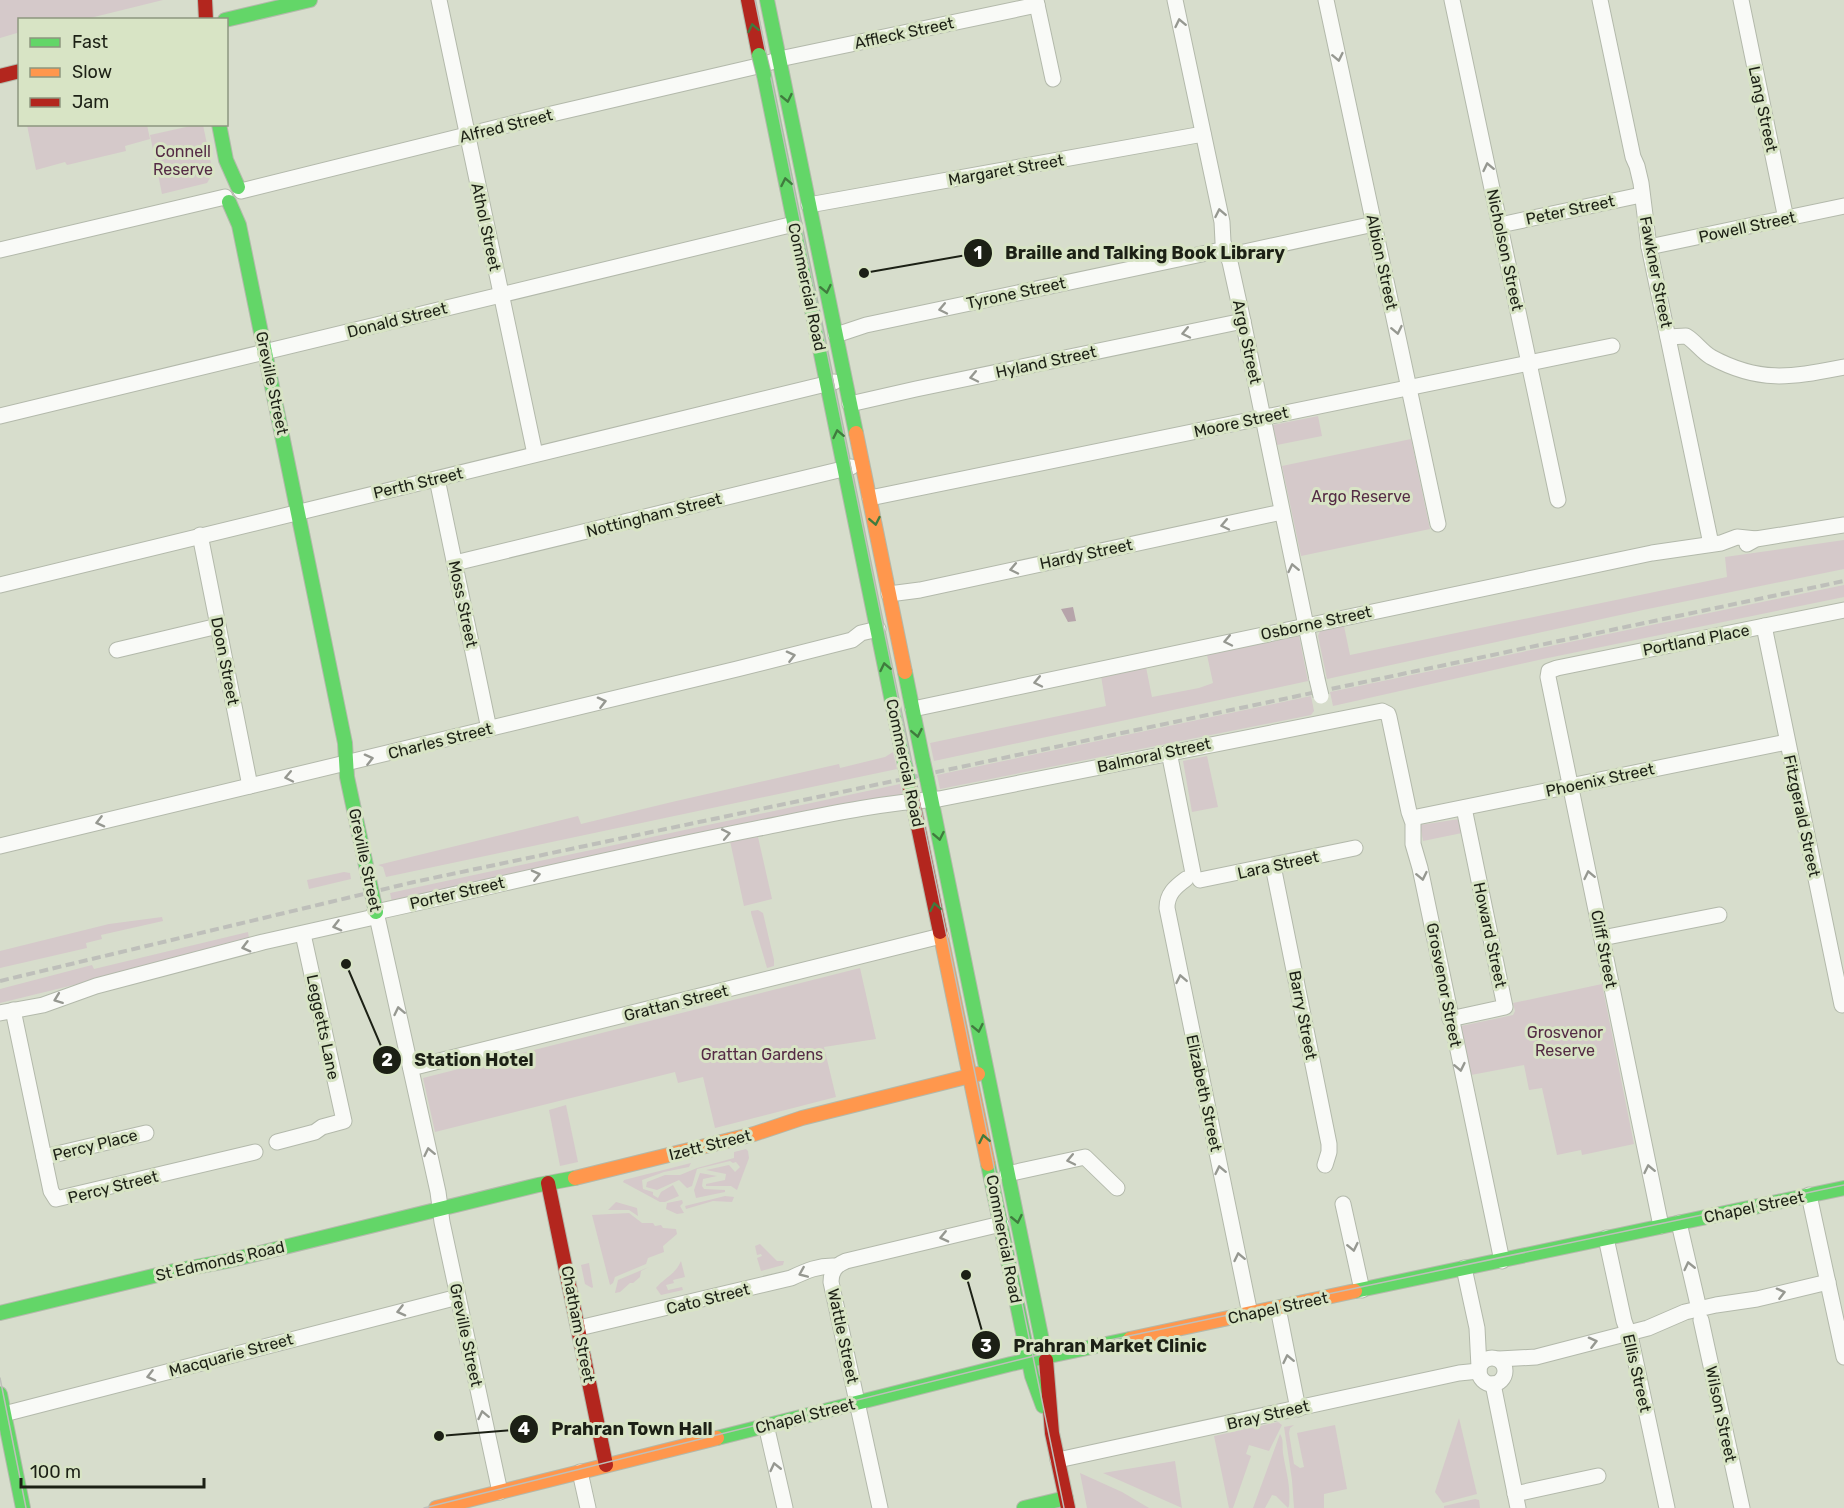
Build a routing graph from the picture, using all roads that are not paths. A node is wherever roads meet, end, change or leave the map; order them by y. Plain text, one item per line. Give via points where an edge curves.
1 (205, 0) edge
2 (310, 0) edge
3 (439, 0) edge
4 (748, 0) edge
5 (766, 0) edge
6 (1175, 0) edge
7 (1326, 0) edge
8 (1452, 0) edge
9 (1600, 0) edge
10 (1741, 0) edge
11 (1037, 2) edge
12 (206, 18) edge
13 (228, 19) edge
14 (768, 63) junction
15 (18, 72) edge
16 (0, 76) edge
17 (1053, 79) dead end
18 (219, 126) edge
19 (1203, 134) junction
20 (467, 135) junction
21 (233, 194) junction
22 (1641, 195) junction
23 (808, 206) junction
24 (1844, 206) edge
25 (1786, 219) junction
26 (794, 224) junction
27 (1374, 224) junction
28 (1500, 225) junction
29 (1649, 248) junction
30 (0, 250) edge
31 (1226, 252) junction
32 (500, 295) junction
33 (1243, 321) junction
34 (836, 335) junction
35 (1669, 344) junction
36 (1612, 346) dead end
37 (266, 352) junction
38 (1529, 363) junction
39 (1844, 367) edge
40 (832, 382) junction
41 (1409, 388) junction
42 (850, 404) junction
43 (0, 416) edge
44 (1263, 417) junction
45 (535, 454) junction
46 (850, 468) junction
47 (437, 479) junction
48 (870, 498) junction
49 (1558, 500) dead end
50 (298, 511) junction
51 (1282, 513) junction
52 (1438, 524) dead end
53 (1844, 525) edge
54 (200, 535) junction
55 (1716, 544) junction
56 (455, 564) junction
57 (0, 585) edge
58 (889, 594) junction
59 (1844, 610) edge
60 (218, 626) junction
61 (1306, 626) junction
62 (1764, 626) junction
63 (878, 629) junction
64 (117, 650) dead end
65 (1549, 671) joint
66 (913, 709) junction
67 (1385, 711) joint
68 (1326, 720) junction
69 (489, 729) junction
70 (1787, 742) junction
71 (1169, 752) junction
72 (346, 763) junction
73 (250, 786) junction
74 (1570, 786) junction
75 (922, 800) junction
76 (1464, 808) junction
77 (1412, 819) junction
78 (0, 846) edge
79 (1356, 848) dead end
80 (1273, 866) junction
81 (1193, 878) junction
82 (376, 912) junction
83 (1719, 915) dead end
84 (303, 934) junction
85 (941, 936) junction
86 (1602, 938) junction
87 (1842, 1005) dead end
88 (7, 1012) edge
89 (1450, 1019) junction
90 (411, 1068) junction
91 (974, 1075) junction
92 (146, 1133) dead end
93 (277, 1142) dead end
94 (255, 1152) dead end
95 (44, 1158) junction
96 (1325, 1165) dead end
97 (1007, 1174) junction
98 (548, 1183) junction
99 (1117, 1188) dead end
100 (1844, 1188) edge
101 (1809, 1195) junction
102 (1343, 1204) dead end
103 (440, 1209) junction
104 (1679, 1223) junction
105 (1001, 1224) junction
106 (1661, 1227) junction
107 (1606, 1238) junction
108 (1502, 1261) junction
109 (835, 1268) junction
110 (1464, 1268) junction
111 (1828, 1282) junction
112 (1362, 1290) junction
113 (458, 1297) junction
114 (1278, 1308) junction
115 (0, 1313) edge
116 (1250, 1314) junction
117 (1700, 1314) junction
118 (1477, 1328) junction
119 (579, 1329) junction
120 (1629, 1333) junction
121 (1045, 1357) junction
122 (1536, 1357) junction
123 (1844, 1357) edge
124 (1498, 1359) junction
125 (1029, 1360) junction
126 (1479, 1369) junction
127 (1497, 1382) junction
128 (0, 1394) edge
129 (858, 1403) junction
130 (1298, 1409) junction
131 (4, 1414) junction
132 (766, 1425) junction
133 (1052, 1433) junction
134 (1058, 1460) junction
135 (606, 1465) junction
136 (580, 1472) junction
137 (1598, 1476) dead end
138 (500, 1492) junction
139 (1516, 1501) edge
140 (1067, 1503) edge
141 (23, 1508) edge
142 (436, 1508) edge
143 (588, 1508) edge
144 (785, 1508) edge
145 (880, 1508) edge
146 (1024, 1508) edge
147 (1667, 1508) edge
148 (1742, 1508) edge

1 - 12 main road
2 - 13 main road
3 - 20 street, Athol Street
14 -> 4 main road, Commercial Road
5 - 14 main road, Commercial Road
19 -> 6 street, Argo Street
7 -> 27 street, Albion Street
28 -> 8 street, Nicholson Street
9 - 22 street, Fawkner Street
10 - 25 street, Lang Street
11 - 14 street, Affleck Street
11 - 17 street
14 - 20 street, Alfred Street
14 -> 23 main road, Commercial Road
26 -> 14 main road, Commercial Road
15 - 16 main road
18 - 21 main road, Greville Street
19 - 23 street, Margaret Street
31 -> 19 street, Argo Street
20 - 21 street, Alfred Street
20 - 32 street, Athol Street
21 - 30 street, Alfred Street
21 - 37 main road, Greville Street
22 - 28 street, Peter Street
22 - 29 street, Fawkner Street
23 -> 34 main road, Commercial Road
24 - 25 street, Powell Street
25 - 29 street, Powell Street
26 - 32 street, Donald Street
26 - 40 main road, Commercial Road
27 - 31 street, Tyrone Street via 1236,254
27 -> 41 street, Albion Street
28 - 38 street, Nicholson Street
29 - 35 street, Fawkner Street
31 - 33 street, Argo Street
31 -> 34 street, Tyrone Street via 875,323
32 - 37 street, Donald Street
32 - 45 street, Athol Street
33 -> 42 street, Hyland Street
33 - 44 street, Argo Street
34 - 42 main road, Commercial Road
35 - 39 street via 1699,349 1729,366 1763,376 1794,376
35 - 55 street, Fawkner Street
36 - 38 street, Moore Street
37 - 43 street, Donald Street
37 - 50 main road, Greville Street
38 - 41 street, Moore Street
38 - 49 street, Nicholson Street
40 - 45 street, Perth Street
46 -> 40 main road, Commercial Road
41 - 44 street, Moore Street
41 - 52 street, Albion Street
42 - 48 main road, Commercial Road
44 - 48 street, Moore Street
44 - 51 street, Argo Street
45 - 47 street, Perth Street
46 - 56 street, Nottingham Street
46 - 63 main road, Commercial Road
47 - 50 street, Perth Street
47 - 56 street, Moss Street
48 -> 58 main road, Commercial Road
50 - 54 street, Perth Street
50 - 72 main road, Greville Street
51 -> 58 street, Hardy Street
61 -> 51 street, Argo Street
53 - 55 street, Osborne Street via 1756,539 1738,547
54 - 57 street, Perth Street
54 - 60 street, Doon Street
55 - 61 street, Osborne Street via 1652,553
56 - 69 street, Moss Street
58 - 66 main road, Commercial Road
59 - 62 street, Portland Place
60 - 64 street
60 - 73 street, Doon Street
61 -> 66 street, Osborne Street
61 - 68 street, Argo Street, bridge
62 - 65 street, Portland Place
62 - 70 street, Fitzgerald Street
69 -> 63 street, Charles Street via 852,640
75 -> 63 main road, Commercial Road, bridge via 909,783
65 - 74 street, Cliff Street
66 -> 75 main road, Commercial Road, bridge via 927,779
67 - 68 street, Balmoral Street
67 - 77 street, Grosvenor Street
68 - 71 street, Balmoral Street
72 -> 69 street, Charles Street
70 - 74 street, Phoenix Street
70 - 87 street, Fitzgerald Street
71 - 75 street, Balmoral Street
71 - 81 street
72 -> 73 street, Charles Street
72 - 82 main road, Greville Street
73 -> 78 street, Charles Street
74 - 76 street, Phoenix Street
86 -> 74 street, Cliff Street
82 -> 75 street, Porter Street via 704,839
85 -> 75 main road, Commercial Road
75 -> 97 main road, Commercial Road
76 - 77 street, Phoenix Street
76 - 89 street, Howard Street via 1505,1007
77 -> 89 street, Grosvenor Street via 1413,844
79 - 80 street, Lara Street
80 - 81 street, Lara Street
80 - 96 street, Barry Street via 1329,1144
116 -> 81 street, Elizabeth Street via 1167,908 1172,891
82 -> 84 street, Porter Street via 370,918
90 -> 82 street, Greville Street
83 - 86 street
84 -> 88 street, Porter Street
84 - 93 street, Leggetts Lane via 344,1121
85 - 90 street, Grattan Street
85 - 91 main road, Commercial Road
106 -> 86 street, Cliff Street
88 - 95 street, Percy Street
89 -> 108 street, Grosvenor Street
103 -> 90 street, Greville Street
91 - 98 main road, Izett Street via 802,1118 732,1140
105 -> 91 main road, Commercial Road
92 - 95 street, Percy Place
94 - 95 street, Percy Street via 58,1200 52,1195
99 -> 97 street via 1085,1157
97 -> 121 main road, Commercial Road
98 - 103 main road, Izett Street
98 - 119 main road, Chatham Street
100 - 101 main road, Chapel Street
101 - 104 main road, Chapel Street
101 - 111 street
102 -> 112 street
103 - 113 street, Greville Street
103 - 115 main road, St Edmonds Road
104 - 106 main road, Chapel Street
117 -> 104 street, Wilson Street
105 -> 109 street, Cato Street via 846,1261
105 - 125 main road, Commercial Road
106 - 107 main road, Chapel Street
107 - 108 main road, Chapel Street
107 - 120 street, Ellis Street
108 - 110 main road, Chapel Street
109 -> 119 street, Cato Street via 810,1269 791,1278
109 - 129 street, Wattle Street via 831,1282
110 - 112 main road, Chapel Street
110 - 118 street
117 -> 111 street
111 - 123 street
112 - 114 main road, Chapel Street
113 -> 131 street, Macquarie Street
138 -> 113 street, Greville Street
114 - 116 main road, Chapel Street
130 -> 114 street
116 - 121 main road, Chapel Street
117 - 120 street via 1685,1312
117 - 148 street, Wilson Street
118 - 124 street
118 - 126 street
119 - 135 main road, Chatham Street
122 -> 120 street
120 - 147 street, Ellis Street
121 - 125 main road, Chapel Street
121 - 133 main road, Commercial Road
122 - 124 street
122 - 127 street
124 - 126 street via 1485,1359
124 - 127 street via 1506,1373
125 - 129 main road, Chapel Street
125 - 133 main road, Commercial Road
126 - 127 street via 1485,1382
126 - 130 street, Bray Street
127 - 139 street
128 - 131 main road
129 - 132 main road, Chapel Street
129 - 145 street, Wattle Street
130 - 134 street, Bray Street
131 - 141 main road
132 - 135 main road, Chapel Street
144 -> 132 street
133 - 134 main road
134 - 140 main road
135 - 136 main road, Chapel Street
136 - 138 main road, Chapel Street
136 - 143 street
137 - 139 street
138 - 142 main road, Chapel Street
140 - 146 main road

